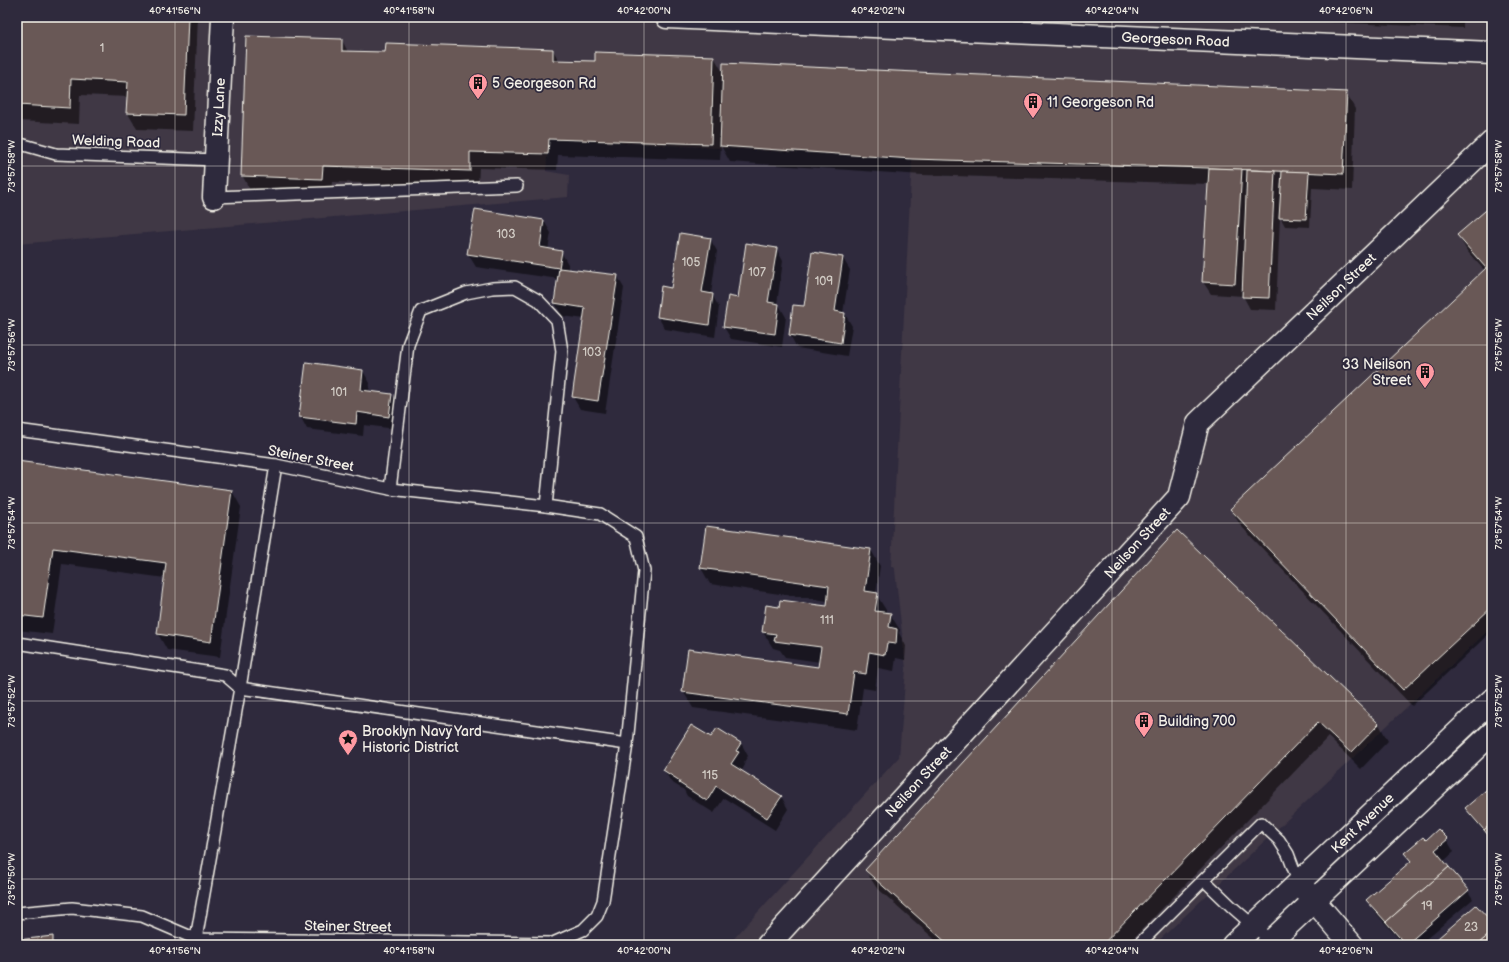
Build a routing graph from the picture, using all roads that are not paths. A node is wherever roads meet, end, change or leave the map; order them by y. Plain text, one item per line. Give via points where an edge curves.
1 (223, 17) edge
2 (667, 17) edge
3 (1492, 53) edge
4 (1492, 142) edge
5 (17, 143) edge
6 (216, 160) junction
7 (517, 186) dead end
8 (214, 197) joint
9 (17, 430) edge
10 (276, 465) junction
11 (390, 490) junction
12 (546, 506) junction
13 (17, 643) edge
14 (240, 688) junction
15 (1492, 700) edge
16 (1492, 733) edge
17 (627, 744) junction
18 (1204, 880) junction
19 (1299, 883) junction
20 (1314, 902) junction
21 (17, 913) edge
22 (1253, 926) junction
23 (196, 939) junction
24 (1269, 943) edge
25 (768, 945) edge
26 (1138, 945) edge
27 (1233, 945) edge
28 (1352, 945) edge

1 - 6 street, Izzy Lane
2 - 3 street, Georgeson Road
4 - 25 street, Neilson Street via 1198,423 1179,496
5 - 6 lane, Welding Road via 56,154
6 - 8 street, Izzy Lane
7 - 8 lane
9 - 10 lane, Steiner Street
10 - 11 lane, Steiner Street
10 - 14 lane
11 - 12 lane, Steiner Street
11 - 12 lane via 408,345 421,311 466,293 515,287 538,300 557,320 562,350
12 - 17 lane, Steiner Street via 600,514 636,537 644,571
13 - 14 lane via 225,675
14 - 17 lane
14 - 23 lane
15 - 19 street, Kent Avenue
16 - 20 street, Kent Avenue
17 - 23 lane, Steiner Street via 603,901 597,916 583,930 570,936 553,943
18 - 19 lane via 1260,823 1279,840 1288,854
18 - 22 lane
18 - 26 lane
19 - 20 street
19 - 22 street, Kent Avenue
20 - 24 street, Kent Avenue
20 - 28 street
21 - 23 lane, Steiner Street via 72,908 142,916
22 - 24 lane
22 - 27 street, Kent Avenue

